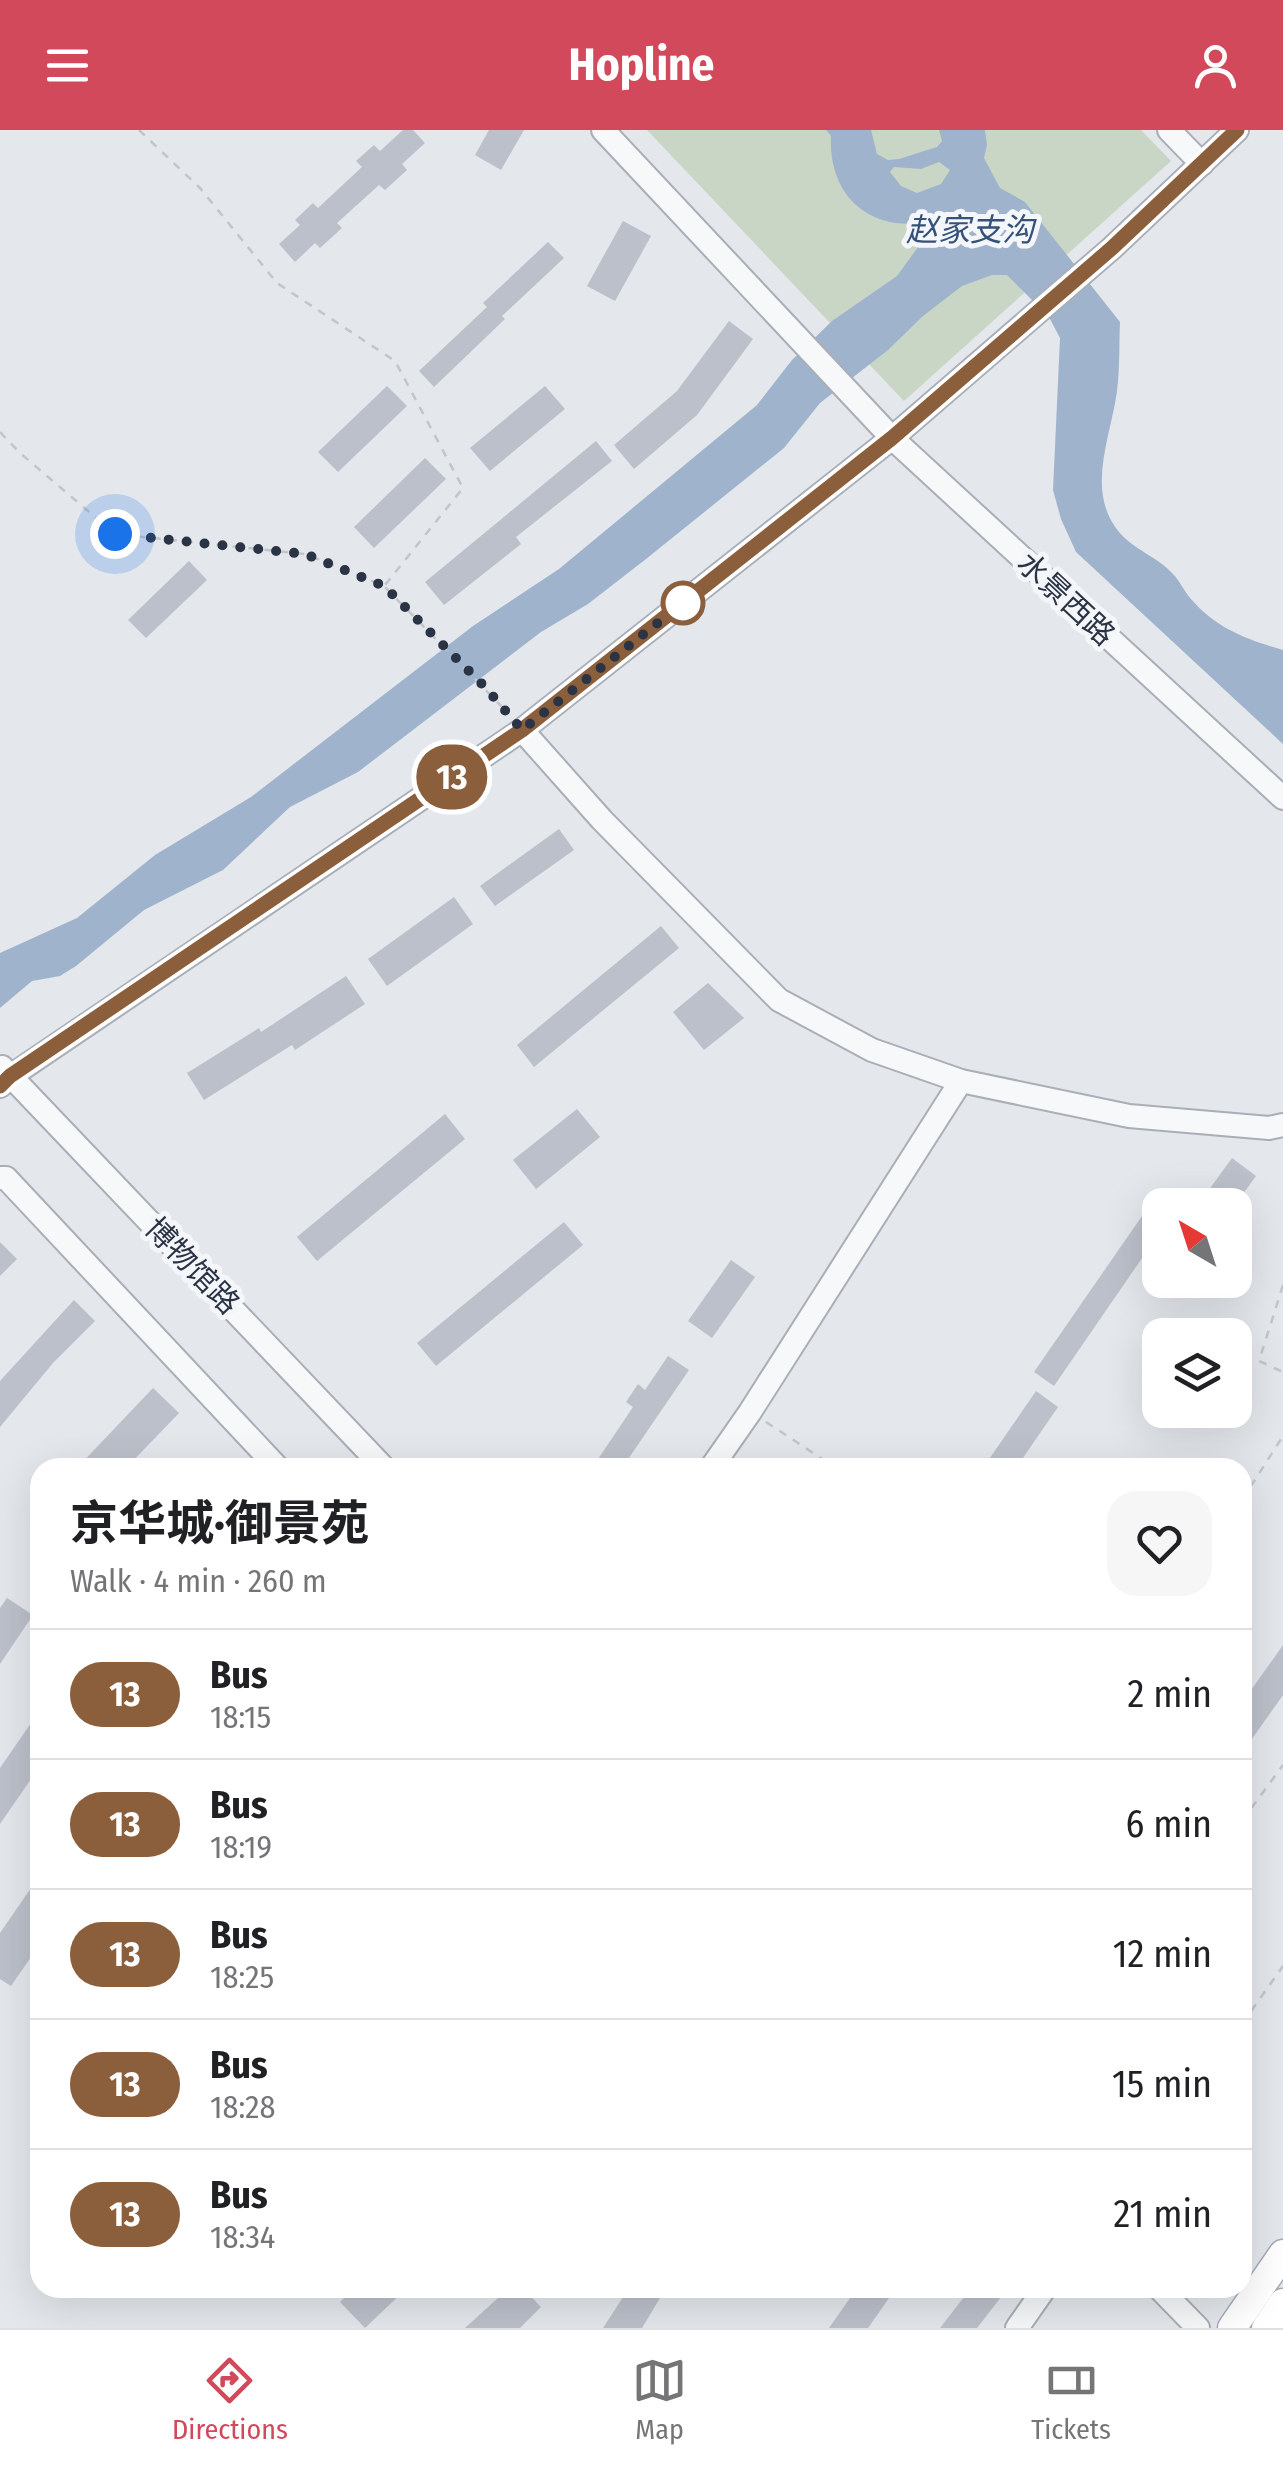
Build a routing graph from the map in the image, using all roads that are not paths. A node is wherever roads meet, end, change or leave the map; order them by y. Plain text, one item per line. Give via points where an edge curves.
1 (603, 130) edge
2 (1169, 130) edge
3 (1237, 130) edge
4 (1202, 164) junction
5 (892, 438) junction
6 (522, 730) junction
7 (1283, 798) edge
8 (4, 1075) edge
9 (961, 1081) junction
10 (1283, 1125) edge
11 (0, 1178) edge
12 (269, 1458) edge
13 (374, 1458) edge
14 (718, 1458) edge
15 (1283, 2254) edge
16 (1038, 2298) edge
17 (1169, 2298) edge
18 (1283, 2303) edge
19 (1017, 2328) edge
20 (1198, 2328) edge
21 (1232, 2328) edge
22 (1266, 2328) edge

1 - 5 street, 水景西路
2 - 4 street
3 - 4 street
4 - 5 street
5 - 6 street
5 - 7 street, 水景西路
6 - 8 street
6 - 9 street via 779,1000 872,1050
8 - 13 street, 博物馆路
9 - 10 street via 1129,1116
9 - 14 street
11 - 12 street
15 - 21 main road
16 - 19 street
17 - 20 street
18 - 22 main road

